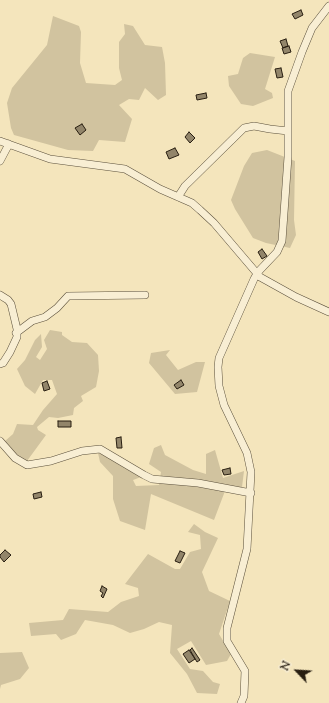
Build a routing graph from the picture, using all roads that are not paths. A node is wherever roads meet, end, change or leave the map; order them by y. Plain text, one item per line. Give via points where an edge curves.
1 (329, 6) edge
2 (288, 131) junction
3 (0, 141) edge
4 (9, 144) junction
5 (0, 161) edge
6 (178, 197) junction
7 (257, 274) junction
8 (0, 295) edge
9 (145, 295) dead end
10 (329, 312) edge
11 (16, 333) junction
12 (1, 363) edge
13 (0, 441) edge
14 (250, 492) junction
15 (241, 703) edge

1 - 2 street via 312,28 289,87
2 - 6 street via 254,126 244,128 185,186
2 - 7 street via 282,241 277,252
3 - 4 street
4 - 5 street
4 - 6 street via 50,159 125,169
6 - 7 street via 195,205 205,214
7 - 10 street
7 - 14 street via 219,358 218,367 224,405 247,453 251,472
8 - 11 street via 11,304
9 - 11 street via 68,296 45,317 32,321
11 - 12 street via 7,358
13 - 14 street via 16,458 27,465 100,449 152,479 198,483
14 - 15 street via 246,548 227,628 228,641 245,671 244,696

